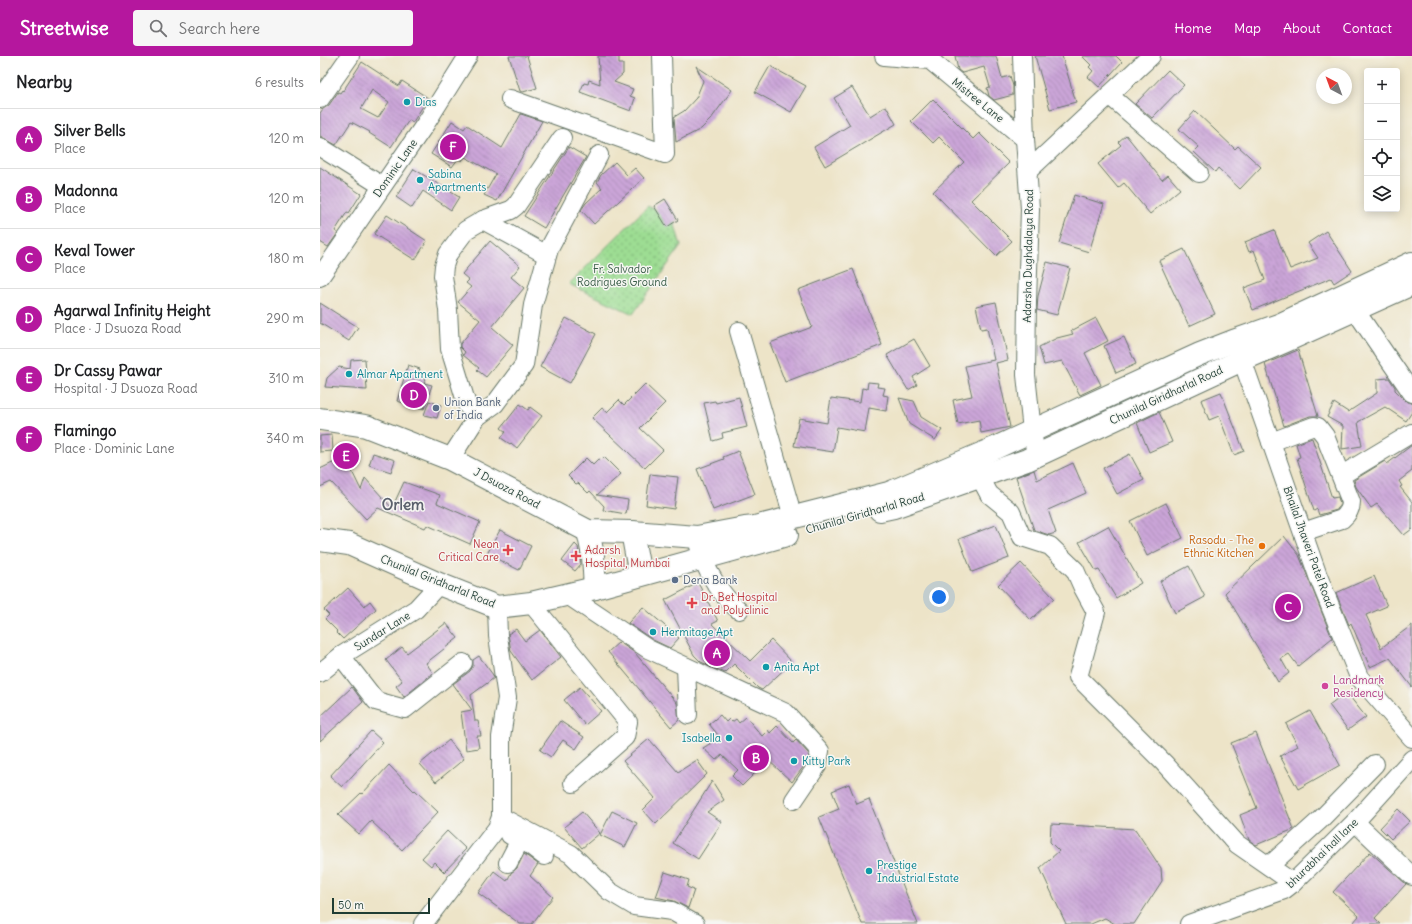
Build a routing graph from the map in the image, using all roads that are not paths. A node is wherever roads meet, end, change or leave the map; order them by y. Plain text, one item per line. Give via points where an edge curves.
1 (350, 56) edge
2 (468, 56) edge
3 (662, 56) edge
4 (884, 56) edge
5 (1022, 56) edge
6 (1152, 56) edge
7 (1109, 95) junction
8 (320, 99) edge
9 (510, 99) dead end
10 (562, 138) dead end
11 (1025, 139) junction
12 (320, 147) edge
13 (599, 155) dead end
14 (1028, 170) junction
15 (1199, 173) dead end
16 (382, 186) junction
17 (483, 220) junction
18 (547, 255) junction
19 (1412, 263) edge
20 (320, 277) edge
21 (1412, 284) edge
22 (1355, 310) junction
23 (739, 332) dead end
24 (1239, 350) junction
25 (1412, 393) edge
26 (478, 417) junction
27 (320, 420) edge
28 (1032, 431) junction
29 (1412, 433) edge
30 (1271, 442) junction
31 (1036, 456) junction
32 (450, 458) junction
33 (1346, 472) dead end
34 (980, 477) junction
35 (793, 517) junction
36 (588, 531) junction
37 (632, 532) junction
38 (1303, 532) junction
39 (320, 540) edge
40 (700, 547) junction
41 (640, 575) junction
42 (439, 584) junction
43 (595, 588) junction
44 (566, 594) junction
45 (532, 603) junction
46 (497, 607) junction
47 (739, 610) dead end
48 (341, 656) junction
49 (463, 663) dead end
50 (686, 667) junction
51 (320, 674) edge
52 (688, 715) dead end
53 (1412, 738) edge
54 (1412, 759) edge
55 (1376, 764) dead end
56 (573, 783) dead end
57 (794, 800) dead end
58 (499, 822) junction
59 (1356, 822) junction
60 (520, 840) junction
61 (544, 856) dead end
62 (508, 863) dead end
63 (1269, 866) junction
64 (1412, 876) edge
65 (1293, 883) junction
66 (423, 924) edge
67 (695, 924) edge
68 (1189, 924) edge

1 - 8 street
2 - 16 street, Dominic Lane
3 - 9 street via 665,154
4 - 11 street, Mistree Lane via 930,60
5 - 11 street, Adarsha Dughdalaya Road
6 - 7 street
7 - 14 street
7 - 15 street
10 - 17 street via 516,206
11 - 14 street, Adarsha Dughdalaya Road
12 - 16 street
13 - 18 street
14 - 28 street, Adarsha Dughdalaya Road via 1030,209 1026,376
16 - 20 street, Dominic Lane
17 - 18 street
17 - 26 street via 466,230 459,238 448,254 443,276 450,349 467,405
18 - 26 street via 532,310 524,365 495,404
19 - 24 main road, Chunilal Giridharlal Road via 1281,324
21 - 22 main road, Chunilal Giridharlal Road
22 - 24 main road, Chunilal Giridharlal Road via 1286,342
22 - 25 street
23 - 35 street
24 - 28 main road, Chunilal Giridharlal Road via 1200,354
24 - 30 street, Bhailal Jhaveri Patel Road
24 - 31 main road, Chunilal Giridharlal Road
26 - 32 street
27 - 32 main road, J Dsuoza Road via 366,426
28 - 31 street, Adarsha Dughdalaya Road
28 - 35 main road, Chunilal Giridharlal Road via 889,493
29 - 33 street
30 - 38 street, Bhailal Jhaveri Patel Road
30 - 38 street via 1314,426 1318,427 1325,436 1352,502 1347,515 1342,519
31 - 34 main road, Chunilal Giridharlal Road
32 - 36 main road, J Dsuoza Road
34 - 40 main road, Chunilal Giridharlal Road via 894,507
34 - 63 street via 989,494 1011,512 1022,537 1050,546 1075,570 1096,612 1078,677 1164,763 1237,844
35 - 40 main road, Chunilal Giridharlal Road via 745,528
36 - 37 main road, J Dsuoza Road
36 - 43 main road via 593,555
37 - 40 main road, J Dsuoza Road
37 - 41 main road
38 - 53 street, Bhailal Jhaveri Patel Road via 1359,677
39 - 42 main road, Chunilal Giridharlal Road via 349,544
40 - 41 main road, Chunilal Giridharlal Road
40 - 47 street via 720,590
41 - 43 main road, Chunilal Giridharlal Road
42 - 46 main road, Chunilal Giridharlal Road
42 - 48 street, Sundar Lane via 416,609
43 - 44 main road, Chunilal Giridharlal Road
44 - 45 main road, Chunilal Giridharlal Road
44 - 50 street via 648,649
45 - 46 main road, Chunilal Giridharlal Road
45 - 56 street via 628,722 625,738
46 - 58 street via 506,698 501,736
48 - 49 street via 376,701 405,710
48 - 51 street, Sundar Lane
50 - 52 street
50 - 57 street via 786,713 820,751 817,766
54 - 59 street, bhurabhai hall lane
55 - 63 street
58 - 60 street
58 - 66 street
58 - 67 street via 571,854 609,891 634,906 672,911
59 - 64 street
59 - 65 street, bhurabhai hall lane
60 - 61 street
60 - 62 street
63 - 65 street
65 - 68 street, bhurabhai hall lane via 1284,890

